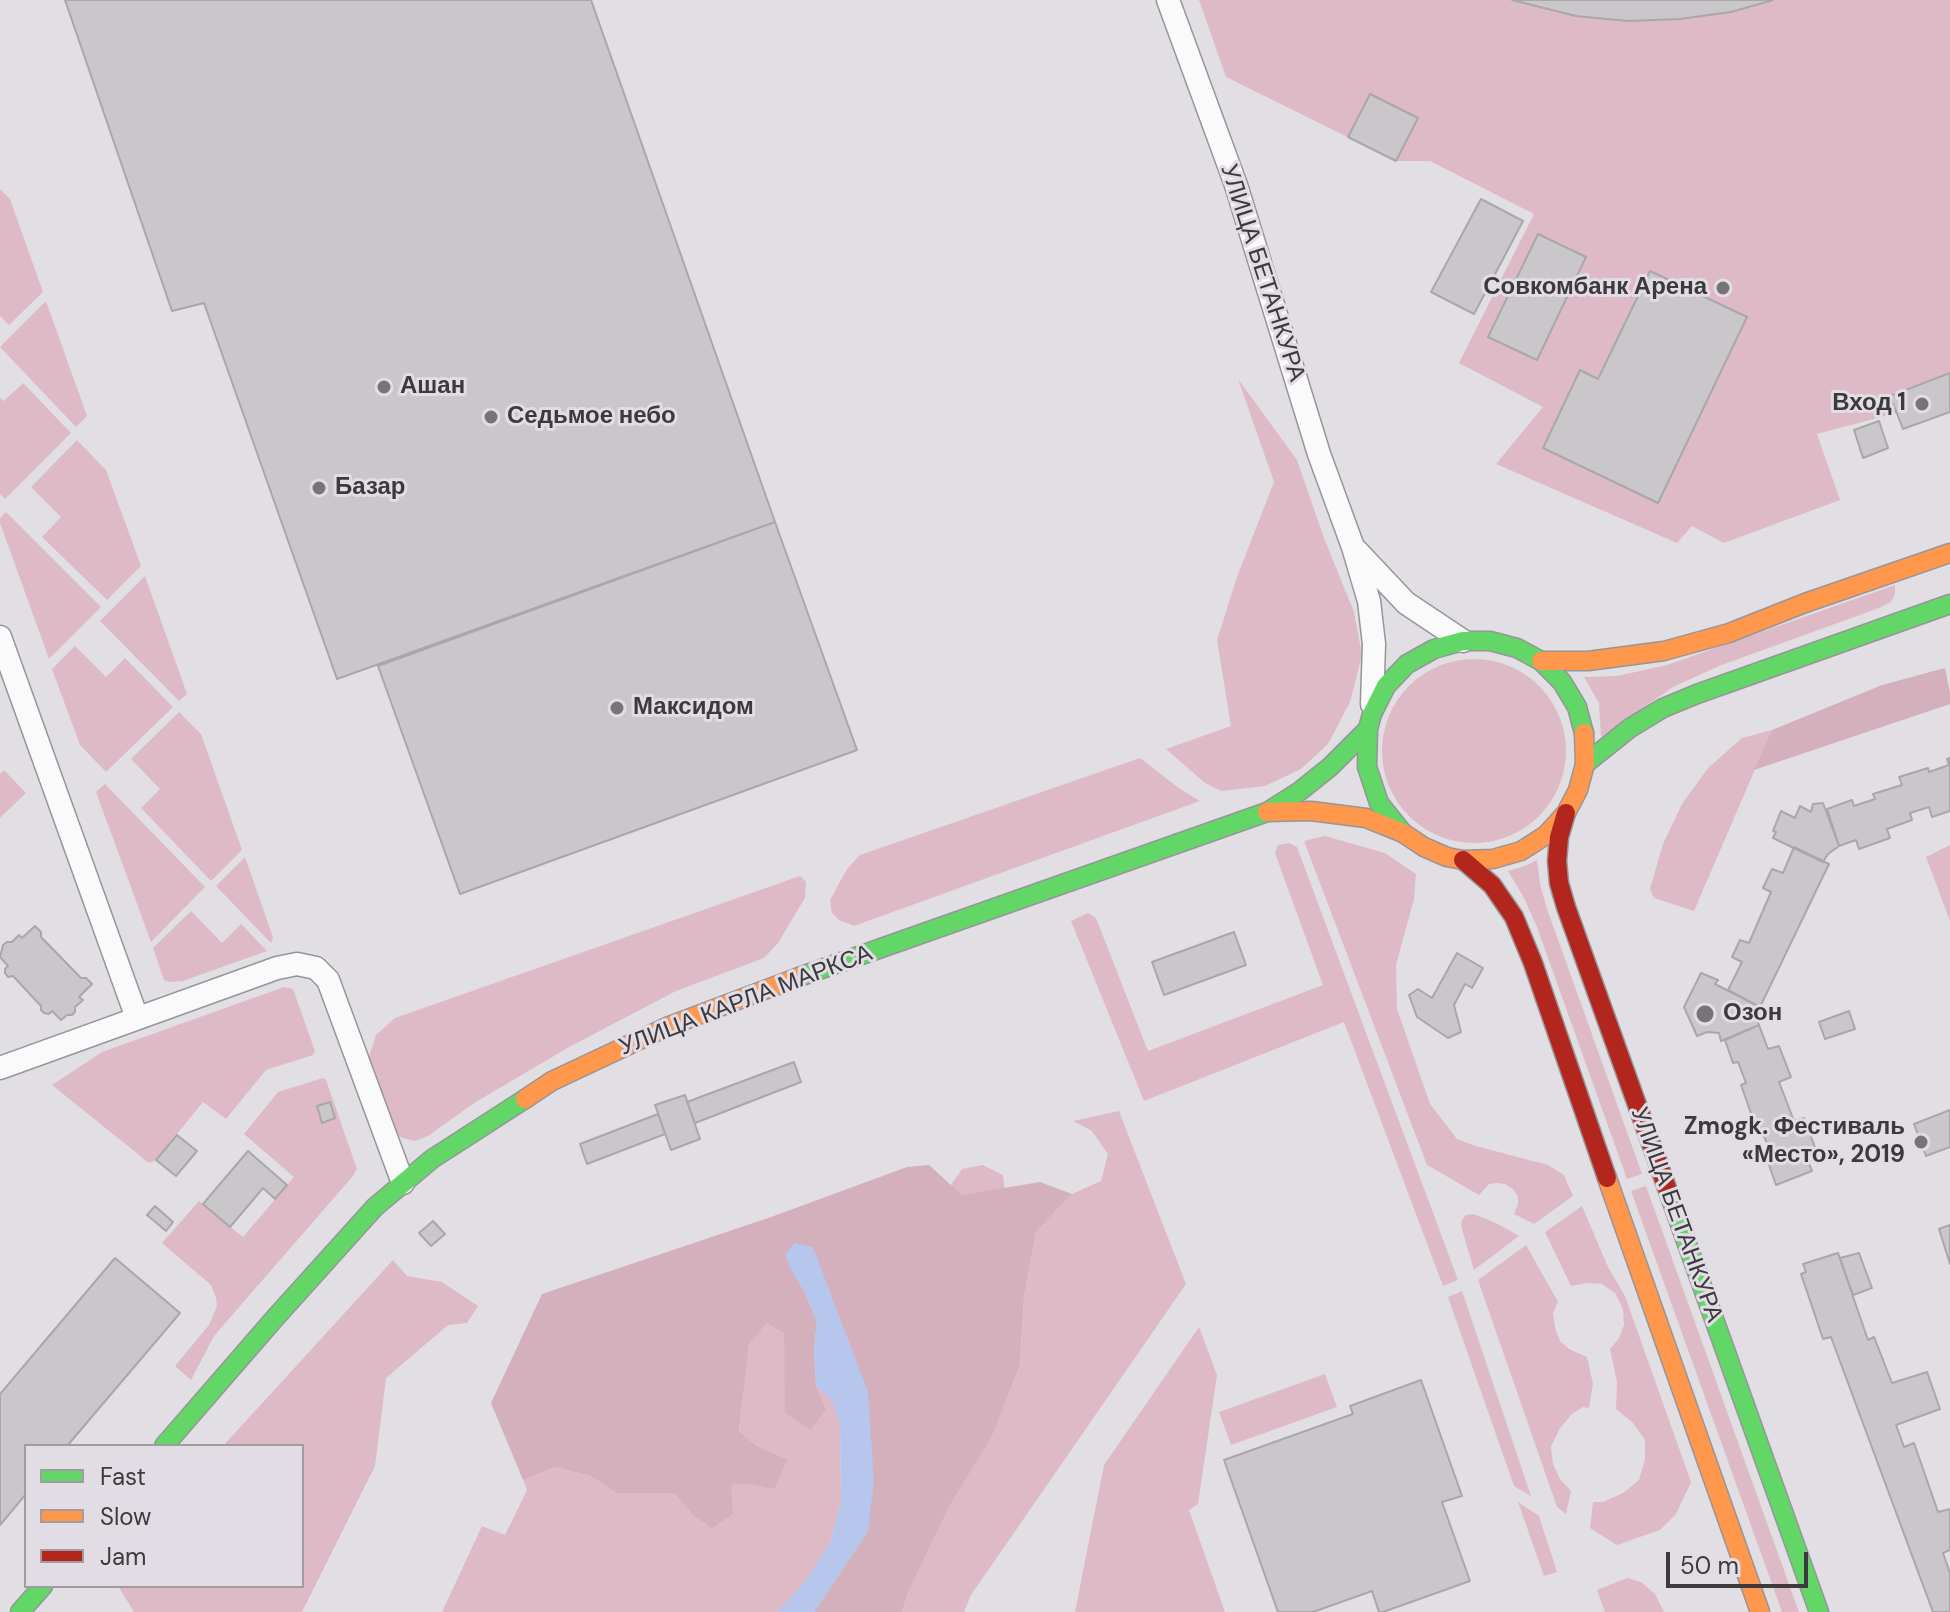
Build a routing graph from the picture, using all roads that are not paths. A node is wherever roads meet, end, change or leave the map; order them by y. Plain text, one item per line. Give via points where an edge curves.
1 (1168, 0) edge
2 (1353, 547) junction
3 (1950, 553) edge
4 (1926, 561) junction
5 (1923, 580) dead end
6 (1900, 603) dead end
7 (1950, 604) edge
8 (0, 637) edge
9 (1463, 641) junction
10 (1837, 644) junction
11 (1541, 661) junction
12 (1370, 721) junction
13 (1585, 764) junction
14 (1267, 812) junction
15 (1566, 813) junction
16 (1403, 833) junction
17 (1463, 860) junction
18 (137, 1018) junction
19 (0, 1068) edge
20 (403, 1183) junction
21 (166, 1444) edge
22 (41, 1588) edge
23 (20, 1612) edge
24 (1760, 1612) edge
25 (1819, 1612) edge

1 - 2 street, УЛИЦА БЕТАНКУРА via 1236,185
2 - 9 street, УЛИЦА БЕТАНКУРА via 1406,603
2 - 12 street, УЛИЦА БЕТАНКУРА via 1369,601 1374,644
3 - 4 main road
4 - 5 main road
4 - 11 main road via 1729,633 1664,651
6 - 10 main road via 1854,626
7 - 10 main road
8 - 18 street
9 - 11 main road via 1490,641
9 - 12 main road via 1407,664 1386,686
10 - 13 main road via 1663,708
11 - 13 main road via 1577,707 1585,735
12 - 14 main road via 1330,767
12 - 16 main road via 1367,767 1379,803
13 - 15 main road
14 - 16 main road via 1339,813
14 - 20 main road, УЛИЦА КАРЛА МАРКСА via 669,1026 552,1081
15 - 17 main road via 1521,851
15 - 25 main road, УЛИЦА БЕТАНКУРА via 1557,861 1566,907
16 - 17 main road via 1424,847
17 - 24 main road via 1492,885 1514,917 1533,963
18 - 19 street
18 - 20 street via 277,968 316,968 328,980
20 - 21 main road, УЛИЦА КАРЛА МАРКСА via 355,1229
22 - 23 main road

